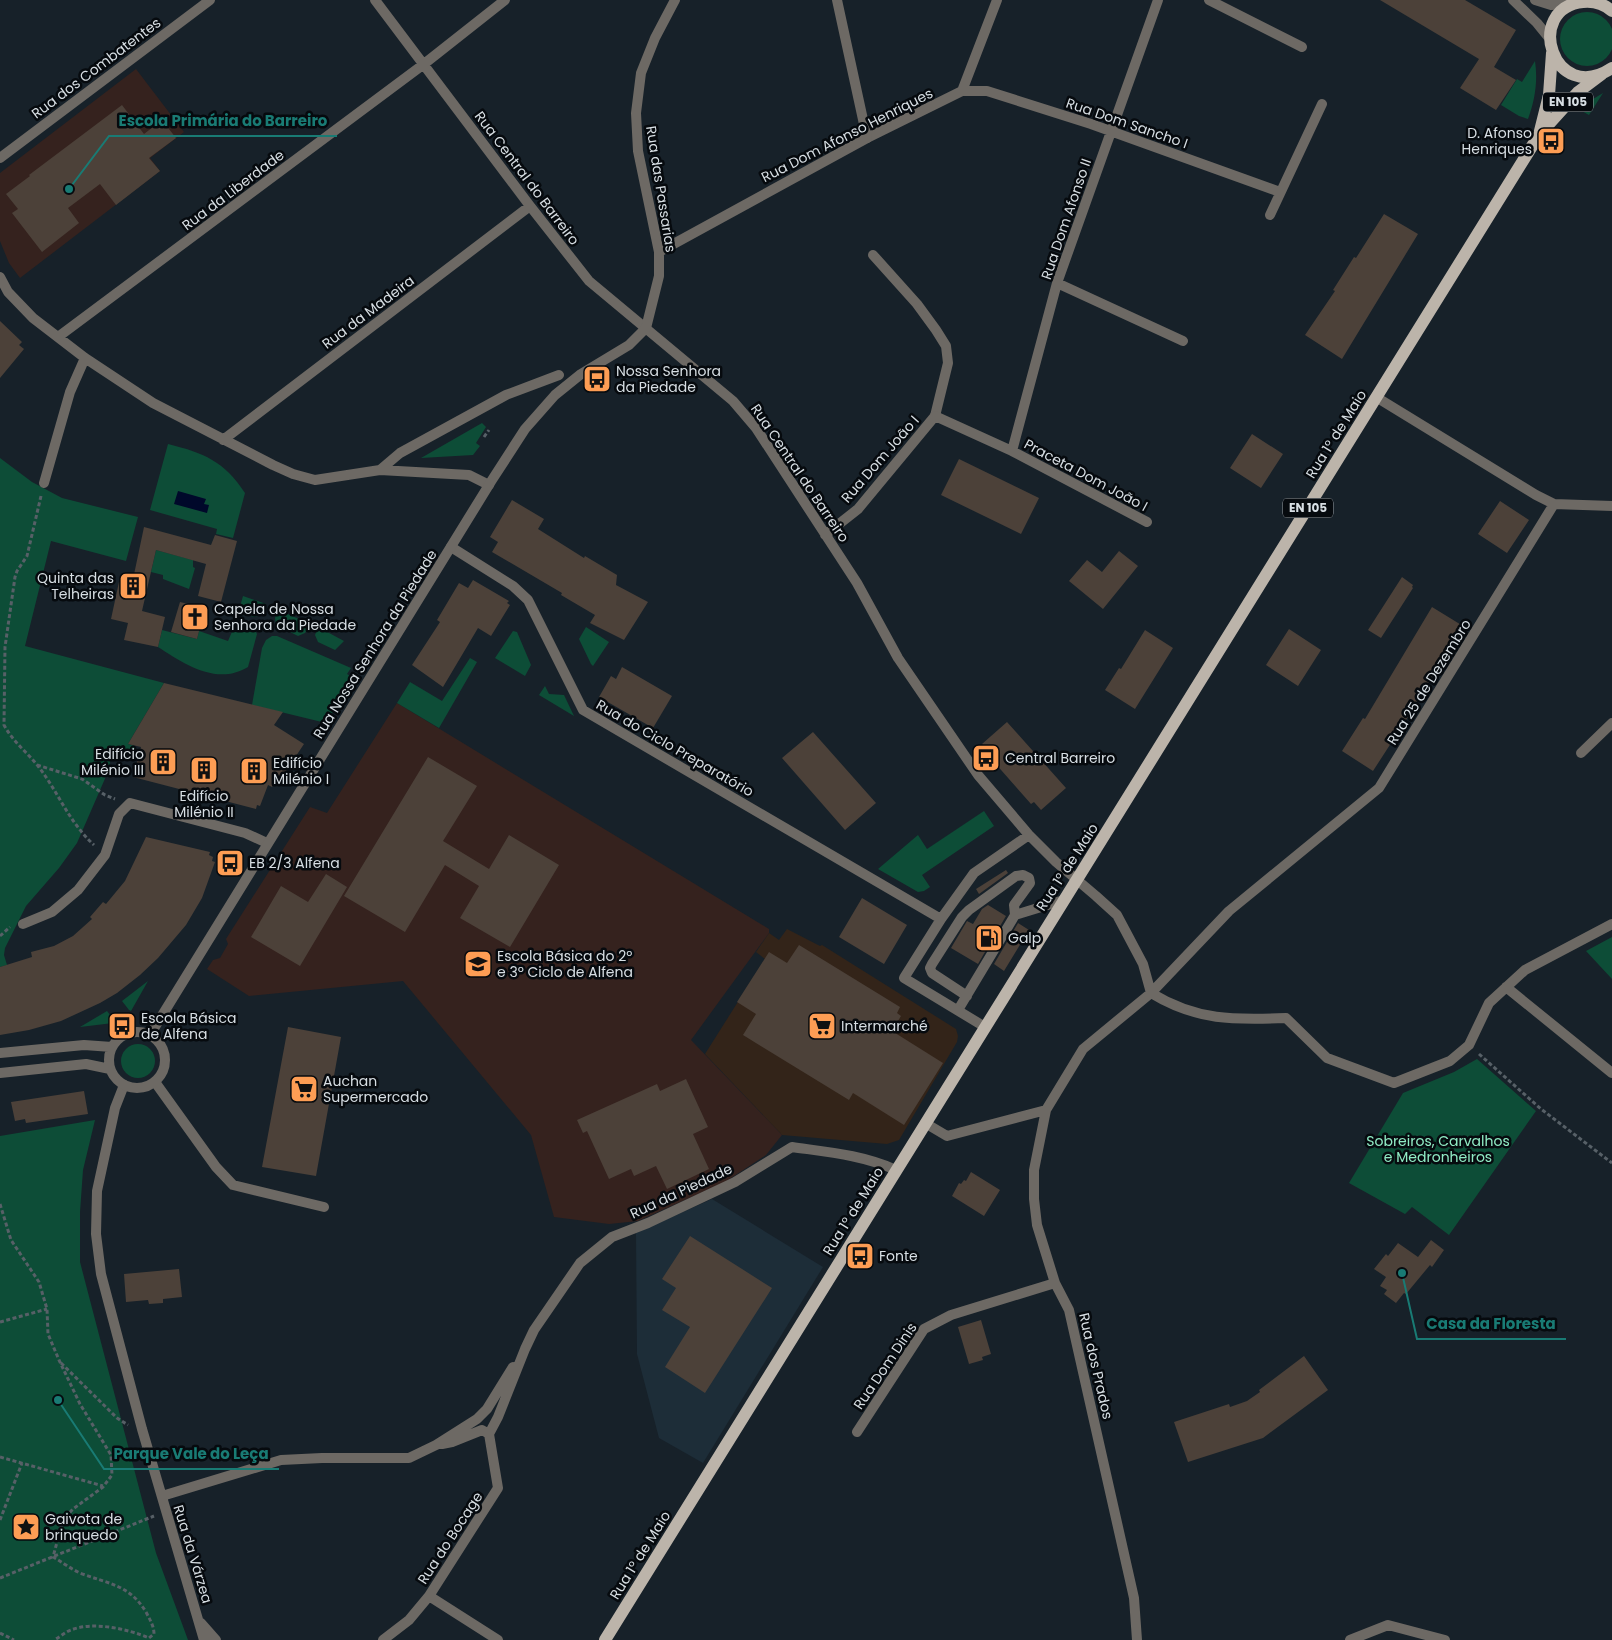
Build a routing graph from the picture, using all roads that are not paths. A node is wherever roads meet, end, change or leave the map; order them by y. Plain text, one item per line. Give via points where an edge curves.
1 (210, 0) edge
2 (375, 0) edge
3 (505, 0) edge
4 (675, 0) edge
5 (837, 0) edge
6 (997, 0) edge
7 (1158, 0) edge
8 (1210, 0) edge
9 (1513, 0) edge
10 (1536, 0) edge
11 (1589, 1) edge
12 (1573, 4) junction
13 (1612, 11) edge
14 (1550, 39) junction
15 (1302, 47) dead end
16 (1552, 53) junction
17 (424, 64) junction
18 (1609, 70) edge
19 (962, 91) junction
20 (1322, 104) dead end
21 (1111, 130) junction
22 (1539, 135) junction
23 (867, 138) junction
24 (0, 158) edge
25 (1280, 192) junction
26 (530, 206) junction
27 (1270, 215) dead end
28 (659, 252) junction
29 (873, 255) dead end
30 (0, 277) edge
31 (1057, 283) junction
32 (646, 328) junction
33 (58, 338) junction
34 (1184, 341) dead end
35 (85, 358) junction
36 (559, 375) dead end
37 (1376, 397) junction
38 (935, 416) junction
39 (223, 440) junction
40 (1012, 451) junction
41 (380, 470) junction
42 (44, 483) road end
43 (489, 484) junction
44 (1554, 504) junction
45 (1612, 506) edge
46 (1147, 522) dead end
47 (825, 535) junction
48 (451, 547) junction
49 (1612, 723) edge
50 (1581, 752) dead end
51 (1029, 835) junction
52 (267, 843) junction
53 (1077, 880) junction
54 (1064, 900) junction
55 (1015, 915) junction
56 (941, 919) junction
57 (23, 924) dead end
58 (1612, 924) edge
59 (1506, 987) junction
60 (1150, 993) junction
61 (967, 996) junction
62 (958, 1010) junction
63 (986, 1027) junction
64 (150, 1035) junction
65 (112, 1047) junction
66 (0, 1053) edge
67 (110, 1069) junction
68 (0, 1073) edge
69 (1612, 1073) edge
70 (155, 1082) junction
71 (124, 1085) junction
72 (1046, 1110) junction
73 (925, 1122) junction
74 (896, 1170) junction
75 (324, 1207) dead end
76 (1055, 1283) junction
77 (525, 1349) junction
78 (857, 1432) dead end
79 (489, 1434) junction
80 (436, 1445) junction
81 (162, 1496) junction
82 (429, 1596) junction
83 (199, 1621) junction
84 (204, 1640) edge
85 (216, 1640) edge
86 (383, 1640) edge
87 (498, 1640) edge
88 (605, 1640) edge
89 (1138, 1640) edge
90 (1350, 1640) edge
91 (1445, 1640) edge

1 - 24 street, Rua dos Combatentes
2 - 17 street, Rua Central do Barreiro
3 - 17 street, Rua da Liberdade
4 - 28 street, Rua das Passarias via 655,38 642,73 636,113 638,151
5 - 23 street
6 - 19 street
7 - 21 street, Rua Dom Afonso II
8 - 15 street
9 - 14 street
10 - 12 street via 1551,5
11 - 12 main road
11 - 13 main road
12 - 14 main road, EN 105 via 1556,18
14 - 16 main road, EN 105
16 - 18 main road, EN 105 via 1558,64 1578,76 1590,77
16 - 22 main road, Rua 1º de Maio / EN 105 via 1549,95
17 - 26 street, Rua Central do Barreiro
17 - 33 street, Rua da Liberdade
18 - 22 main road, Rua 1º de Maio / EN 105 via 1578,92
19 - 21 street, Rua Dom Sancho I via 987,91
19 - 23 street, Rua Dom Afonso Henriques
20 - 25 street
21 - 25 street, Rua Dom Sancho I
21 - 31 street, Rua Dom Afonso II
22 - 37 main road, Rua 1º de Maio / EN 105
23 - 28 street, Rua Dom Afonso Henriques
25 - 27 street
26 - 32 street, Rua Central do Barreiro via 589,281
26 - 39 street, Rua da Madeira
28 - 32 street, Rua das Passarias via 659,276
29 - 38 street via 917,304 946,346 948,363
30 - 33 street via 8,292
31 - 34 street
31 - 40 street, Rua Dom Afonso II
32 - 43 street, Rua Nossa Senhora da Piedade via 629,345 554,395 525,429
32 - 47 street, Rua Central do Barreiro via 733,401 756,428
33 - 35 street
35 - 39 street via 153,403
35 - 42 street via 70,392
36 - 41 street via 506,395 400,453
37 - 44 street
37 - 53 main road, Rua 1º de Maio / EN 105
38 - 40 street, Rua Dom João I
38 - 47 street, Rua Dom João I via 858,508
39 - 41 street via 293,474 315,480
40 - 46 street, Praceta Dom João I
41 - 43 street via 469,474
43 - 48 street, Rua Nossa Senhora da Piedade
44 - 45 street
44 - 60 street, Rua 25 de Dezembro via 1379,788 1229,911
47 - 51 street, Rua Central do Barreiro via 857,583 898,658 978,775
48 - 52 street, Rua Nossa Senhora da Piedade
48 - 56 street, Rua do Ciclo Preparatório via 513,586 528,600 584,710
49 - 50 street
51 - 53 street, Rua Central do Barreiro
51 - 56 street via 974,873
52 - 57 street via 245,833 127,804 119,814 105,854 78,890 59,907
52 - 64 street, Rua Nossa Senhora da Piedade
53 - 54 main road, Rua 1º de Maio / EN 105
53 - 60 street, Rua Central do Barreiro via 1117,915 1143,964
54 - 55 street
54 - 63 main road, Rua 1º de Maio / EN 105
55 - 61 street
55 - 61 street via 1014,905 1030,883 1029,878 1023,875 1016,876 969,910 932,964 932,973
56 - 62 street via 904,978
58 - 59 street via 1525,970
59 - 60 street via 1489,1003 1469,1046 1450,1061 1394,1083 1327,1058 1286,1018 1215,1018 1169,1004
59 - 69 street
60 - 72 street, Rua dos Prados via 1084,1049
61 - 62 street
62 - 63 street
63 - 73 main road, Rua 1º de Maio / EN 105
64 - 65 street via 129,1033
64 - 70 street via 164,1052 162,1073
65 - 66 street via 84,1044
65 - 67 street
67 - 68 street via 86,1064
67 - 71 street
70 - 71 street via 146,1087
70 - 75 street via 216,1167 233,1185
71 - 81 street via 115,1108 97,1191 96,1234 101,1274
72 - 73 street via 947,1136
72 - 76 street, Rua dos Prados via 1034,1170 1034,1199
73 - 74 main road, Rua 1º de Maio / EN 105
74 - 77 street, Rua da Piedade via 862,1158 792,1147 735,1182 612,1237 580,1263 534,1330
74 - 88 main road, Rua 1º de Maio / EN 105
76 - 78 street, Rua Dom Dinis via 951,1315 924,1330
76 - 89 street, Rua dos Prados via 1069,1310 1134,1598
77 - 79 street
77 - 80 street via 487,1409
79 - 80 street via 482,1430
79 - 82 street, Rua do Bocage via 498,1488
80 - 81 street via 409,1458 281,1460
81 - 83 street, Rua da Várzea
82 - 86 street, Rua do Bocage via 410,1620
82 - 87 street
83 - 84 street, Rua da Várzea
83 - 85 street, Rua da Várzea
90 - 91 street via 1388,1625

